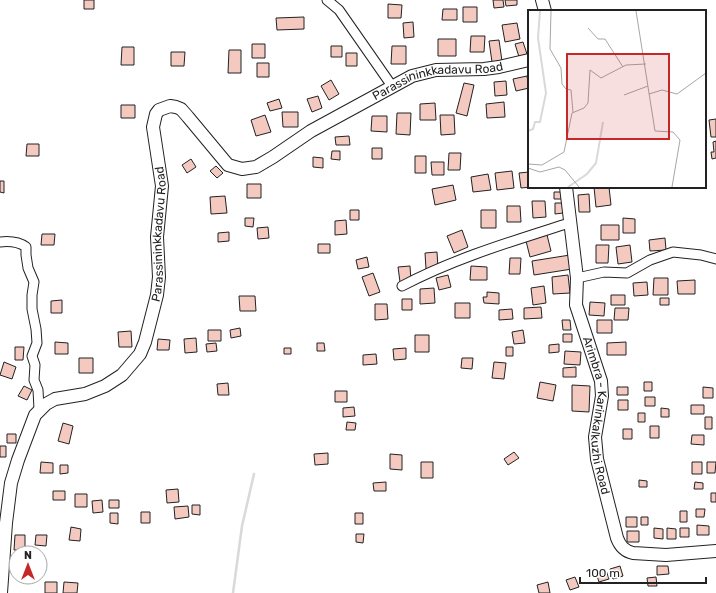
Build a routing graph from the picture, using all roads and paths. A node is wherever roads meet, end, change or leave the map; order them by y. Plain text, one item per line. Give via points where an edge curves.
1 (327, 0) edge
2 (542, 0) edge
3 (545, 10) edge
4 (528, 60) edge
5 (392, 86) junction
6 (566, 188) edge
7 (570, 223) junction
8 (0, 242) edge
9 (716, 259) edge
10 (577, 278) junction
11 (402, 286) dead end
12 (39, 409) junction
13 (716, 551) edge
14 (2, 593) edge

1 - 5 street via 343,15
2 - 3 main road
4 - 5 main road, Parassininkkadavu Road via 484,69 436,70 412,76
5 - 12 main road, Parassininkkadavu Road via 311,131 256,167 242,169 228,165 181,109 170,106 159,110 153,127 162,186 157,237 159,277 145,342 140,354 122,375 105,386 85,394 55,399
6 - 7 main road, Arimbra - Karinkalkuzhi Road
7 - 10 main road, Arimbra - Karinkalkuzhi Road
7 - 11 street via 485,250
8 - 12 street via 20,242 26,247 28,268 34,282 32,309 37,343 32,356
9 - 10 street via 673,252 650,260 627,273 604,272
10 - 13 main road, Arimbra - Karinkalkuzhi Road via 576,305 601,381 602,396 596,437 597,459 619,543 627,551 639,553 666,555
12 - 14 main road via 27,435 11,483

